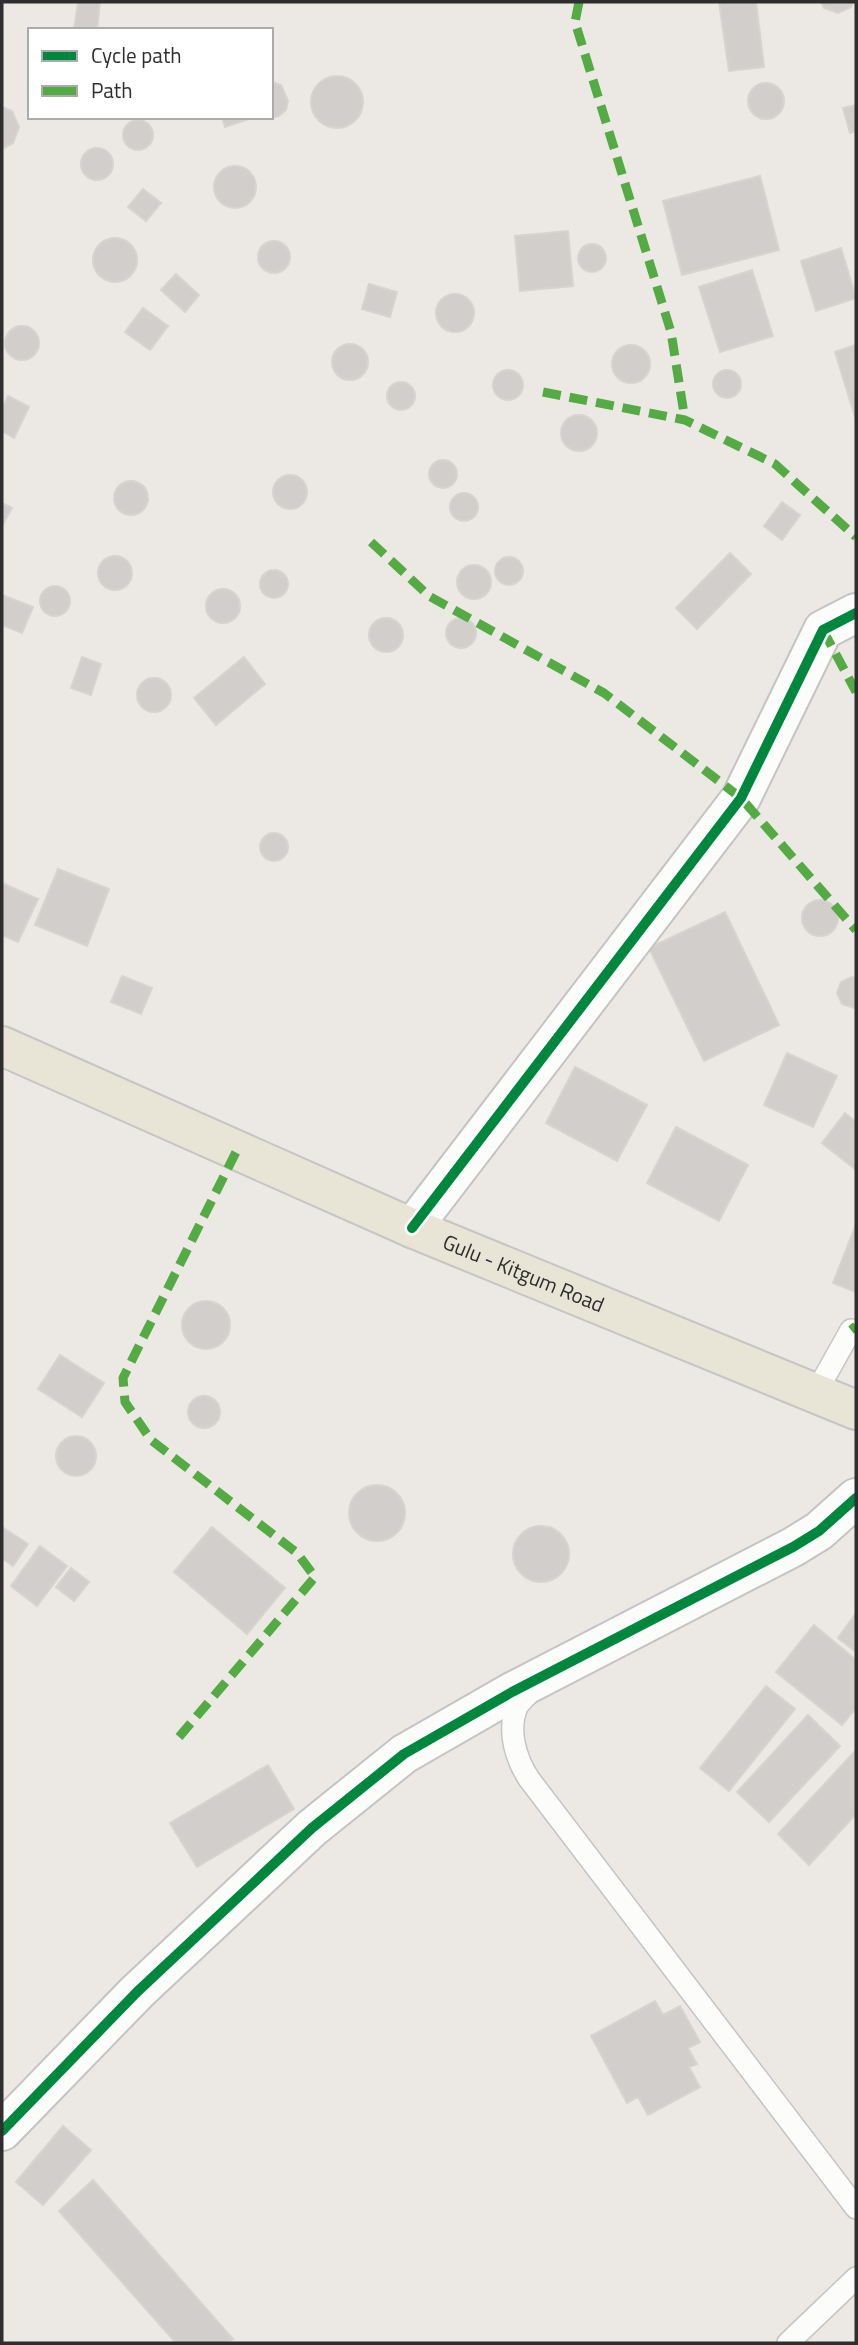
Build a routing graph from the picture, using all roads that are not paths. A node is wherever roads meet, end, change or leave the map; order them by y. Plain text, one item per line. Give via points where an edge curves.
1 (856, 613) edge
2 (2, 1046) edge
3 (412, 1228) junction
4 (851, 1330) dead end
5 (814, 1396) junction
6 (856, 1410) edge
7 (856, 1499) edge
8 (547, 1673) junction
9 (3, 2127) edge
10 (856, 2208) edge
11 (856, 2278) edge
12 (788, 2343) edge

1 - 3 street via 823,630 741,798
2 - 3 main road, Gulu - Kitgum Road
3 - 5 main road, Gulu - Kitgum Road
4 - 5 lane
5 - 6 main road, Gulu - Kitgum Road
7 - 8 street via 820,1531 793,1547
8 - 9 street via 424,1741 349,1796 137,1992
8 - 10 lane via 517,1706 514,1744 518,1762
11 - 12 lane

